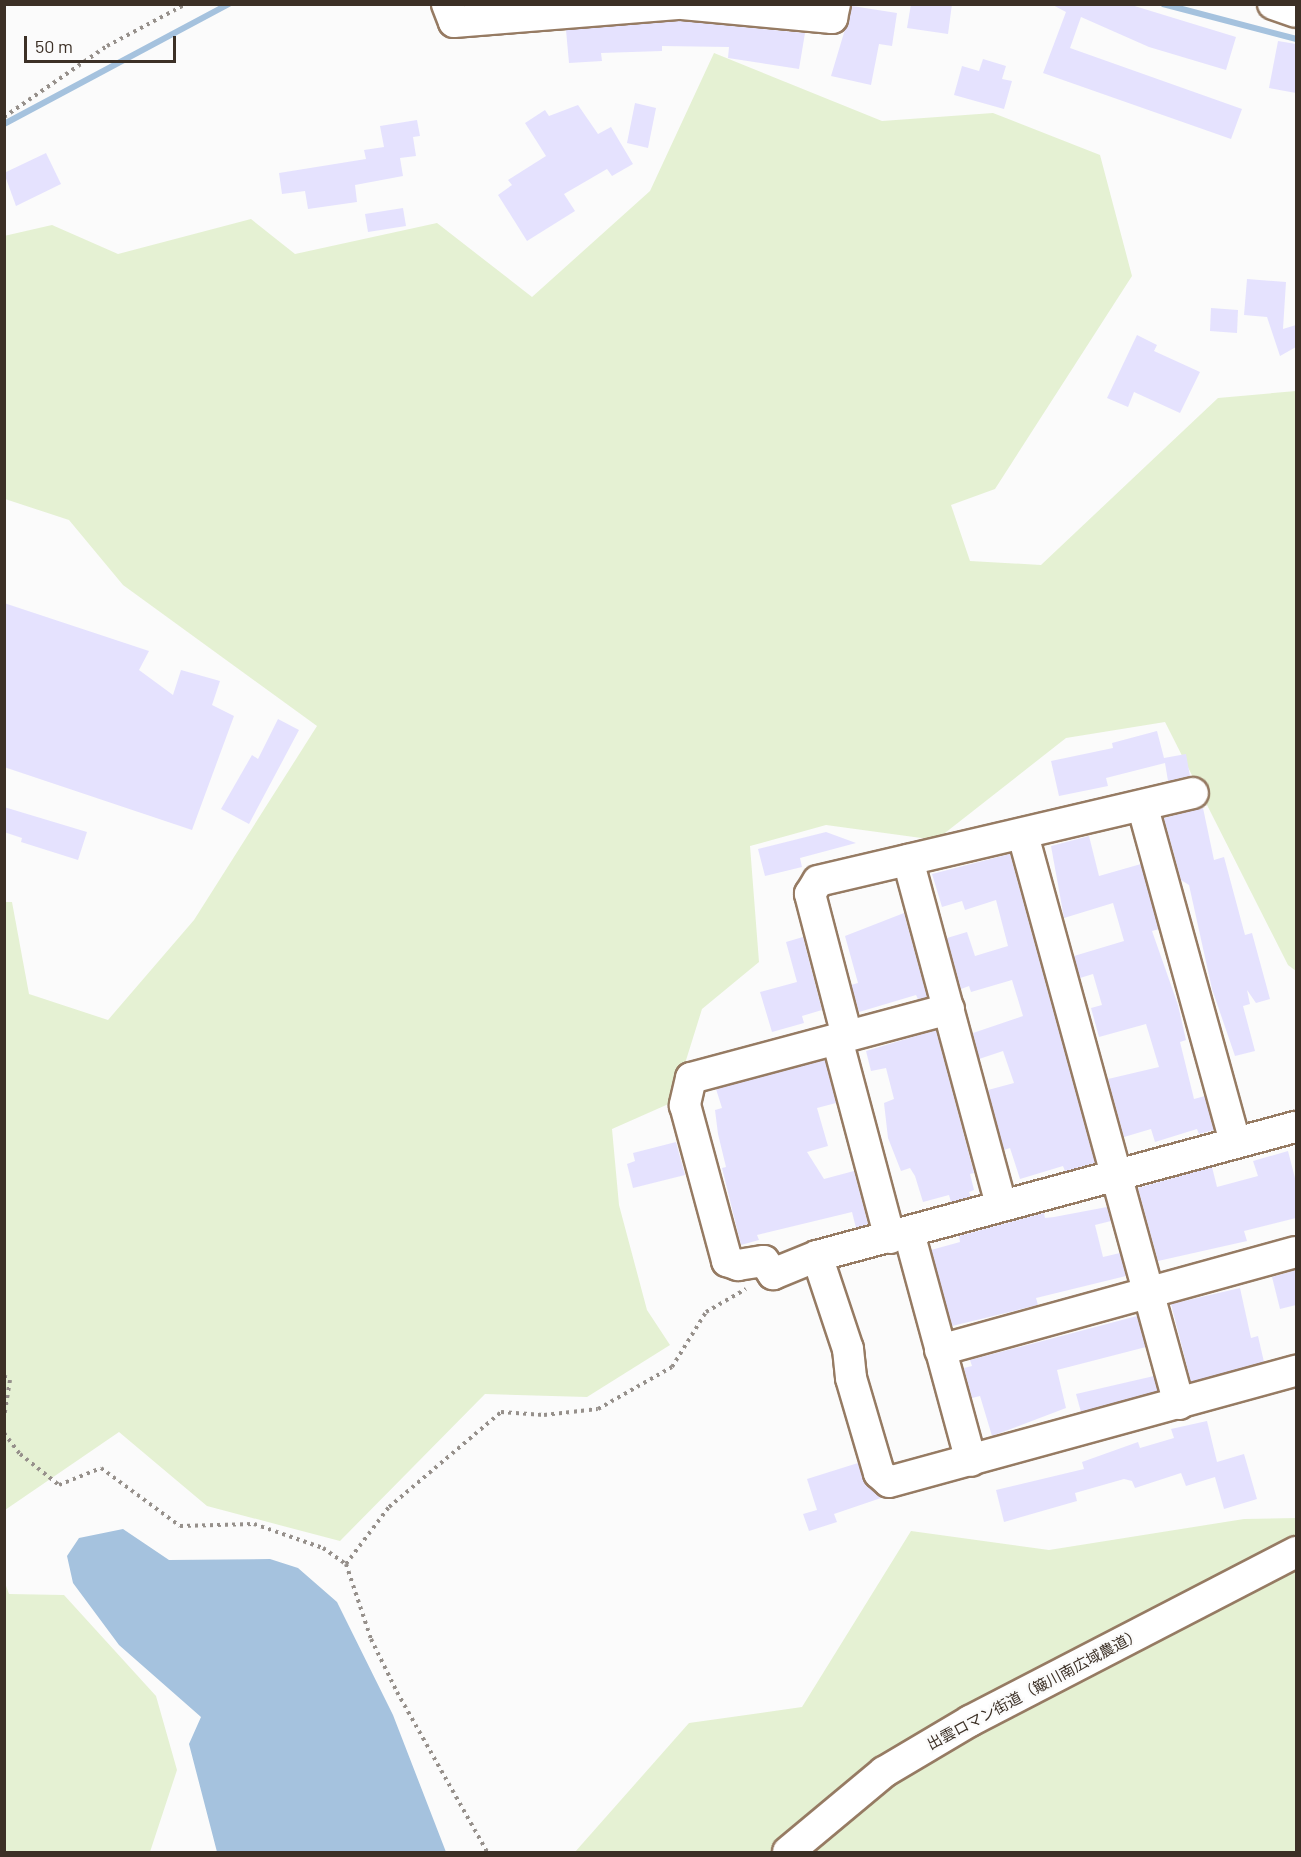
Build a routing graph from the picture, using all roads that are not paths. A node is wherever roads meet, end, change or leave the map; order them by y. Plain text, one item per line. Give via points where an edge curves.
1 (447, 4) edge
2 (677, 4) edge
3 (682, 4) edge
4 (835, 4) edge
5 (1273, 4) edge
6 (1296, 12) edge
7 (1193, 793) dead end
8 (1143, 808) junction
9 (1023, 835) junction
10 (908, 860) junction
11 (949, 1009) junction
12 (842, 1037) junction
13 (1295, 1133) edge
14 (1235, 1142) junction
15 (1118, 1174) junction
16 (1001, 1205) junction
17 (900, 1235) junction
18 (1296, 1252) edge
19 (817, 1256) junction
20 (1149, 1292) junction
21 (940, 1350) junction
22 (1296, 1371) edge
23 (1179, 1404) junction
24 (971, 1461) junction
25 (1296, 1552) edge
26 (788, 1852) edge

1 - 2 street via 454,22
3 - 4 street via 832,18
5 - 6 street
7 - 8 street
8 - 9 street
8 - 14 street
9 - 10 street
9 - 15 street
10 - 11 street
10 - 12 street via 818,881 810,894
11 - 12 street
11 - 16 street
12 - 17 street
12 - 19 street via 691,1078 685,1105 727,1261 738,1265 764,1261 773,1274
13 - 14 street
14 - 15 street
15 - 16 street
15 - 20 street
16 - 17 street
17 - 19 street
17 - 21 street
18 - 20 street
19 - 24 street via 848,1349 851,1378 879,1473 889,1482 904,1481
20 - 21 street
20 - 23 street
21 - 24 street
22 - 23 street
23 - 24 street
25 - 26 street, 出雲ロマン街道（簸川南広域農道） via 941,1738 884,1772

